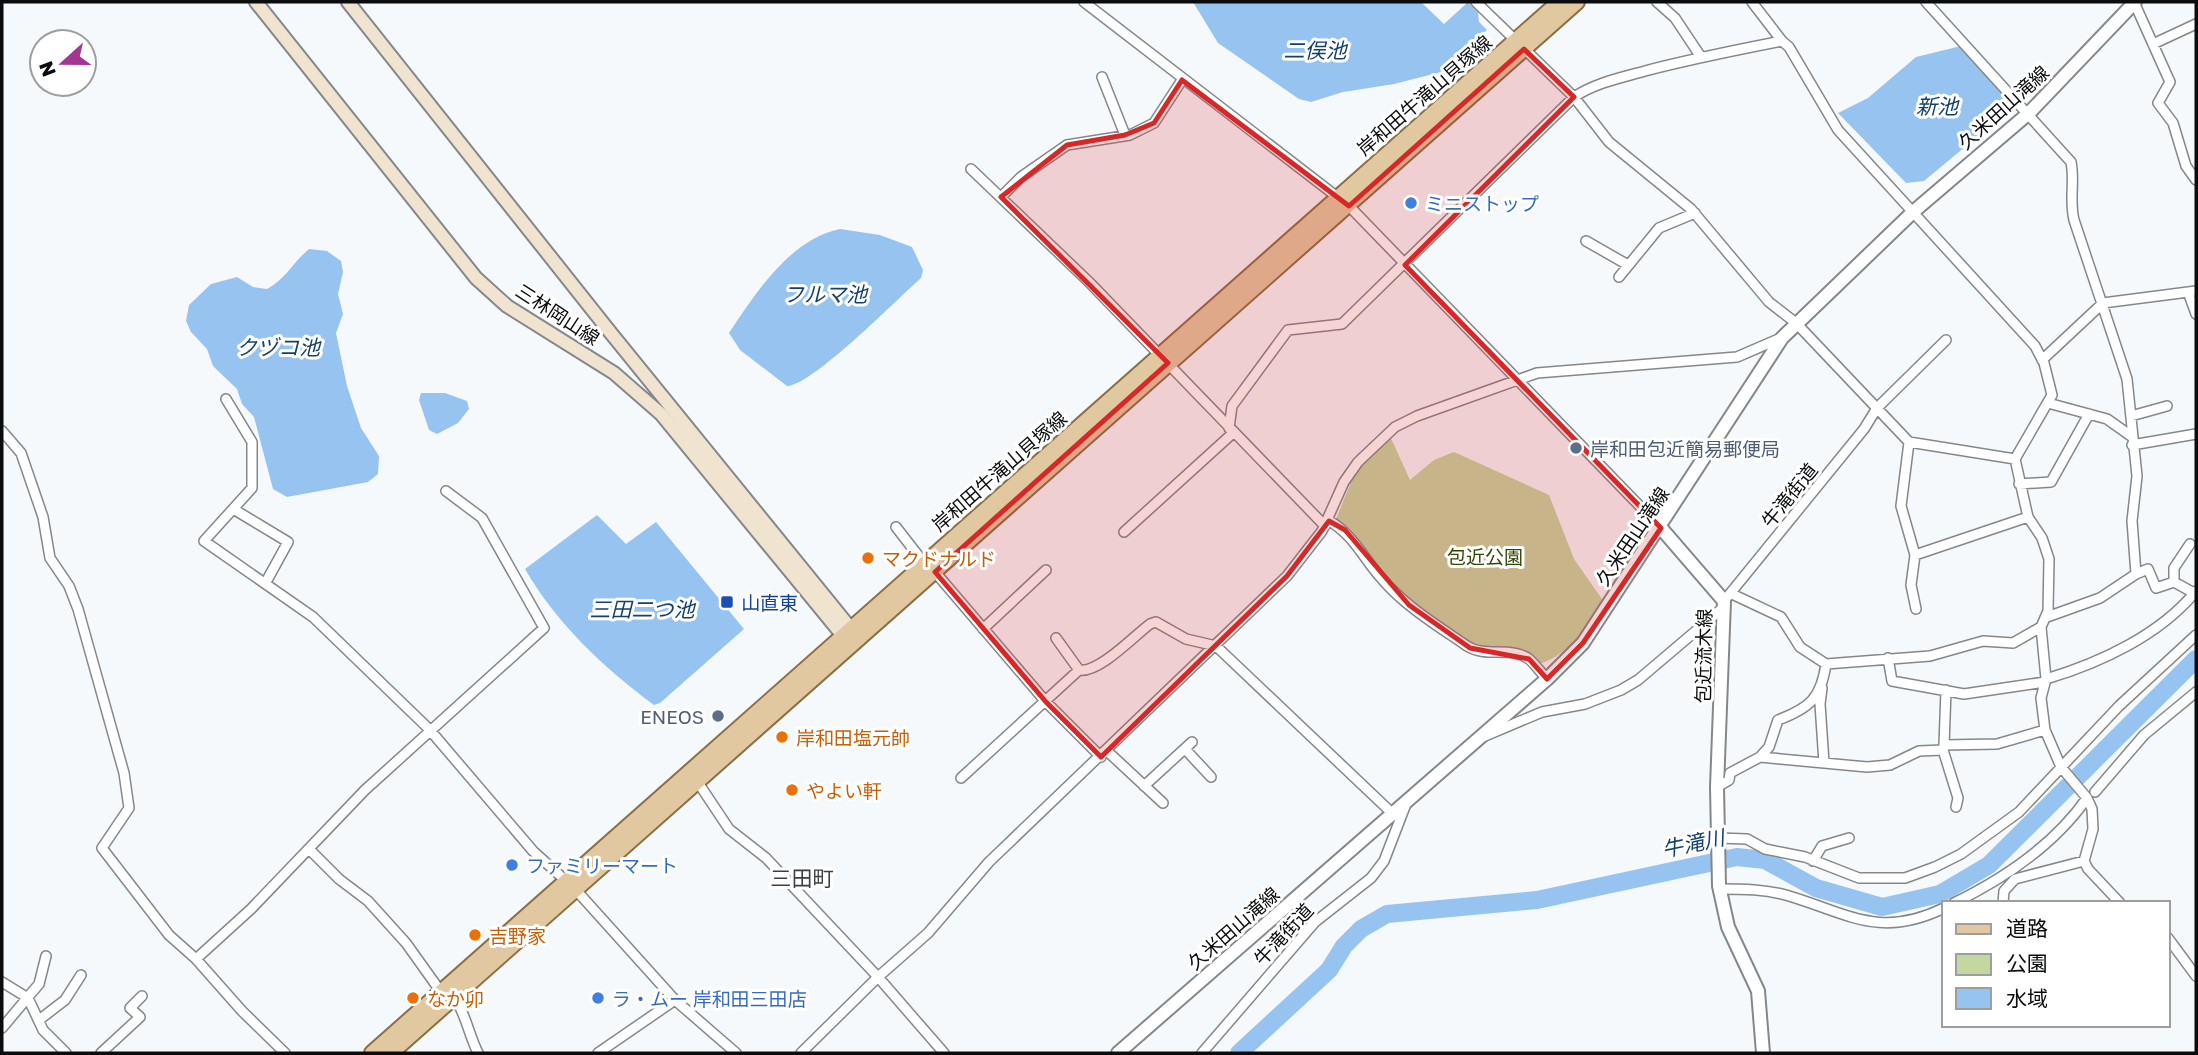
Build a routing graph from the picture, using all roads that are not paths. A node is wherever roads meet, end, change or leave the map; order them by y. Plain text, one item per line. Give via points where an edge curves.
1 (256, 2) edge
2 (348, 2) edge
3 (1084, 2) edge
4 (1476, 2) edge
5 (1559, 2) edge
6 (1577, 2) edge
7 (1657, 2) edge
8 (1752, 2) edge
9 (1926, 2) edge
10 (2135, 2) edge
11 (2196, 24) edge
12 (1782, 41) junction
13 (1520, 44) junction
14 (2153, 44) junction
15 (1701, 57) junction
16 (1102, 77) dead end
17 (1182, 80) junction
18 (1574, 97) junction
19 (2029, 113) junction
20 (1125, 135) junction
21 (971, 169) dead end
22 (2196, 180) edge
23 (1001, 197) junction
24 (1343, 202) junction
25 (1913, 212) junction
26 (1695, 213) junction
27 (1586, 241) dead end
28 (1405, 264) junction
29 (1628, 265) junction
30 (1619, 277) dead end
31 (2192, 291) edge
32 (2103, 303) junction
33 (2196, 314) edge
34 (1796, 323) junction
35 (1782, 338) junction
36 (1946, 340) dead end
37 (1164, 359) junction
38 (2042, 360) junction
39 (1518, 379) junction
40 (226, 399) dead end
41 (2048, 403) junction
42 (2167, 406) dead end
43 (1877, 408) junction
44 (2089, 414) junction
45 (2132, 416) junction
46 (1231, 430) junction
47 (2, 431) edge
48 (2196, 434) edge
49 (2132, 440) junction
50 (1909, 442) junction
51 (2015, 459) junction
52 (2019, 484) junction
53 (446, 491) dead end
54 (235, 509) junction
55 (2028, 517) junction
56 (1327, 523) junction
57 (896, 527) dead end
58 (1661, 528) junction
59 (1124, 532) dead end
60 (2190, 544) dead end
61 (1915, 555) junction
62 (930, 567) junction
63 (1046, 570) dead end
64 (2136, 574) junction
65 (266, 582) junction
66 (2174, 582) junction
67 (2195, 592) edge
68 (1727, 601) junction
69 (1916, 609) dead end
70 (2047, 617) junction
71 (2040, 627) junction
72 (983, 629) junction
73 (2196, 635) edge
74 (850, 636) junction
75 (1056, 638) dead end
76 (1216, 646) junction
77 (1888, 658) junction
78 (1826, 664) junction
79 (1079, 670) junction
80 (1547, 680) junction
81 (2046, 680) junction
82 (1822, 688) junction
83 (1946, 690) junction
84 (2196, 692) edge
85 (1046, 702) junction
86 (429, 729) junction
87 (2045, 730) junction
88 (1480, 737) junction
89 (1944, 748) junction
90 (1104, 754) junction
91 (1760, 757) junction
92 (1824, 763) junction
93 (2063, 769) junction
94 (1212, 777) dead end
95 (961, 778) dead end
96 (697, 781) junction
97 (1144, 786) junction
98 (1717, 787) junction
99 (2088, 793) junction
100 (1163, 803) dead end
101 (1406, 803) junction
102 (1956, 807) dead end
103 (1393, 814) junction
104 (1849, 838) dead end
105 (1719, 842) junction
106 (309, 849) junction
107 (1814, 861) junction
108 (2084, 861) junction
109 (564, 880) junction
110 (1719, 882) junction
111 (576, 890) junction
112 (1957, 901) edge
113 (2003, 901) edge
114 (2118, 901) edge
115 (1942, 909) edge
116 (2170, 941) edge
117 (46, 956) dead end
118 (196, 959) junction
119 (81, 975) dead end
120 (2196, 976) edge
121 (878, 977) junction
122 (2, 982) edge
123 (447, 994) junction
124 (142, 996) dead end
125 (28, 998) junction
126 (675, 1000) junction
127 (39, 1020) junction
128 (2, 1028) edge
129 (66, 1053) edge
130 (101, 1053) edge
131 (285, 1053) edge
132 (372, 1053) edge
133 (391, 1053) edge
134 (478, 1053) edge
135 (597, 1053) edge
136 (736, 1053) edge
137 (801, 1053) edge
138 (944, 1053) edge
139 (1118, 1053) edge
140 (1202, 1053) edge
141 (1763, 1053) edge

1 - 74 main road, 三林岡山線 via 476,278 506,306 614,373 661,414
2 - 74 main road, 三林岡山線
3 - 17 street, 包近流木線
4 - 13 street
5 - 13 main road, 岸和田牛滝山貝塚線
6 - 13 main road, 岸和田牛滝山貝塚線
7 - 15 street via 1675,18
8 - 12 street
9 - 19 street
10 - 14 street
10 - 19 street, 久米田山滝線
11 - 14 street
12 - 15 street
12 - 25 street via 1838,130
13 - 18 street
13 - 24 main road, 岸和田牛滝山貝塚線
14 - 22 street via 2170,82 2158,103 2173,123 2186,166
15 - 18 street via 1589,87
16 - 20 street
17 - 20 street via 1154,123
17 - 24 street, 包近流木線
18 - 26 street via 1609,142
18 - 28 street
19 - 25 street, 久米田山滝線
19 - 32 street via 2071,162 2070,202
20 - 23 street via 1067,145
21 - 23 street
23 - 37 street
24 - 28 street, 包近流木線
24 - 37 main road, 岸和田牛滝山貝塚線
25 - 34 street, 久米田山滝線
25 - 38 street via 2035,346
26 - 29 street via 1658,228
26 - 34 street via 1769,303
27 - 29 street
28 - 39 street, 包近流木線
28 - 46 street via 1342,324 1288,330 1232,406
29 - 30 street
31 - 32 street
31 - 33 street
32 - 38 street
32 - 45 street via 2122,359
34 - 35 street, 久米田山滝線
34 - 43 street
35 - 39 street via 1737,357 1562,370
35 - 58 street, 久米田山滝線
36 - 43 street, 牛滝街道
37 - 46 street
37 - 62 main road, 岸和田牛滝山貝塚線
38 - 41 street via 2052,395
39 - 56 street via 1395,427 1358,462
39 - 58 street, 包近流木線
40 - 54 street via 251,442 252,488
41 - 44 street
41 - 51 street
42 - 45 street
43 - 50 street
43 - 68 street, 牛滝街道
44 - 49 street via 2107,419
44 - 52 street via 2050,482
45 - 49 street
46 - 56 street
46 - 59 street
47 - 118 street via 20,453 43,517 50,558 78,609 124,773 129,808 102,848 169,935
48 - 49 street
49 - 64 street via 2137,476 2132,522
50 - 51 street
50 - 61 street via 1901,506
51 - 52 street
52 - 55 street
53 - 86 street via 482,519 544,628
54 - 65 street via 288,542
54 - 65 street via 204,541
55 - 61 street
55 - 70 street via 2049,559
56 - 76 street via 1306,556
56 - 80 street via 1345,530 1382,580 1409,605 1470,648 1529,659
57 - 62 street
58 - 68 street, 包近流木線
58 - 80 street, 久米田山滝線 via 1583,643
60 - 66 street via 2174,568
61 - 69 street via 1911,585
62 - 72 street
62 - 74 main road, 岸和田牛滝山貝塚線
63 - 72 street
64 - 66 street via 2148,569 2155,588
64 - 70 street via 2099,598
65 - 86 street via 313,617
66 - 67 street
67 - 81 street via 2144,636
68 - 78 street via 1782,617 1800,647
68 - 88 street, 牛滝街道 via 1621,690 1585,704 1542,712
68 - 98 street, 包近流木線
70 - 71 street
71 - 77 street via 2013,643 1983,641 1930,656
71 - 81 street
72 - 85 street
73 - 93 street via 2119,706
74 - 96 main road, 岸和田牛滝山貝塚線
74 - 109 main road, 岸和田牛滝山貝塚線
75 - 79 street
76 - 79 street via 1186,639 1156,622 1096,667
76 - 90 street
76 - 103 street
77 - 78 street
77 - 83 street via 1892,681
78 - 82 street
79 - 85 street
80 - 88 street, 久米田山滝線
81 - 83 street via 1964,694
81 - 87 street via 2041,698
82 - 91 street via 1810,703 1778,720 1769,747
82 - 92 street
83 - 89 street
84 - 99 street via 2144,735
85 - 90 street
85 - 95 street
86 - 106 street
86 - 109 street via 533,851
87 - 89 street via 1997,744
87 - 93 street
88 - 101 street, 久米田山滝線
89 - 92 street via 1919,751 1891,765
89 - 102 street via 1958,797
90 - 97 street
90 - 121 street via 982,869 928,933
91 - 92 street
91 - 98 street via 1730,773
93 - 99 street
93 - 107 street via 2019,812 1935,867 1905,878 1881,880 1860,878
94 - 97 street via 1189,746
96 - 111 main road, 岸和田牛滝山貝塚線
96 - 121 street via 729,829 766,858
97 - 100 street
98 - 105 street, 包近流木線
99 - 108 street via 2092,829
99 - 112 street via 2070,822 2028,858
101 - 103 street, 久米田山滝線
101 - 140 street, 牛滝街道 via 1384,861 1371,878 1315,922
103 - 139 street, 久米田山滝線
104 - 107 street via 1822,846
105 - 107 street via 1747,839 1765,849
105 - 110 street, 包近流木線
106 - 118 street
106 - 123 street via 368,901
108 - 113 street via 2015,879 2004,891
108 - 114 street
109 - 111 street
109 - 123 main road, 岸和田牛滝山貝塚線
110 - 115 street via 1779,894 1869,923 1904,921
110 - 141 street, 包近流木線 via 1728,927 1758,991
111 - 123 main road, 岸和田牛滝山貝塚線
111 - 126 street
116 - 120 street
117 - 125 street via 39,984
118 - 131 street
119 - 127 street via 65,1000
121 - 137 street
121 - 138 street
122 - 125 street
123 - 132 main road, 岸和田牛滝山貝塚線
123 - 133 main road, 岸和田牛滝山貝塚線
123 - 134 street via 467,1019
124 - 130 street via 130,1008 139,1017
125 - 127 street
125 - 128 street
126 - 135 street via 632,1036
126 - 136 street
127 - 129 street

